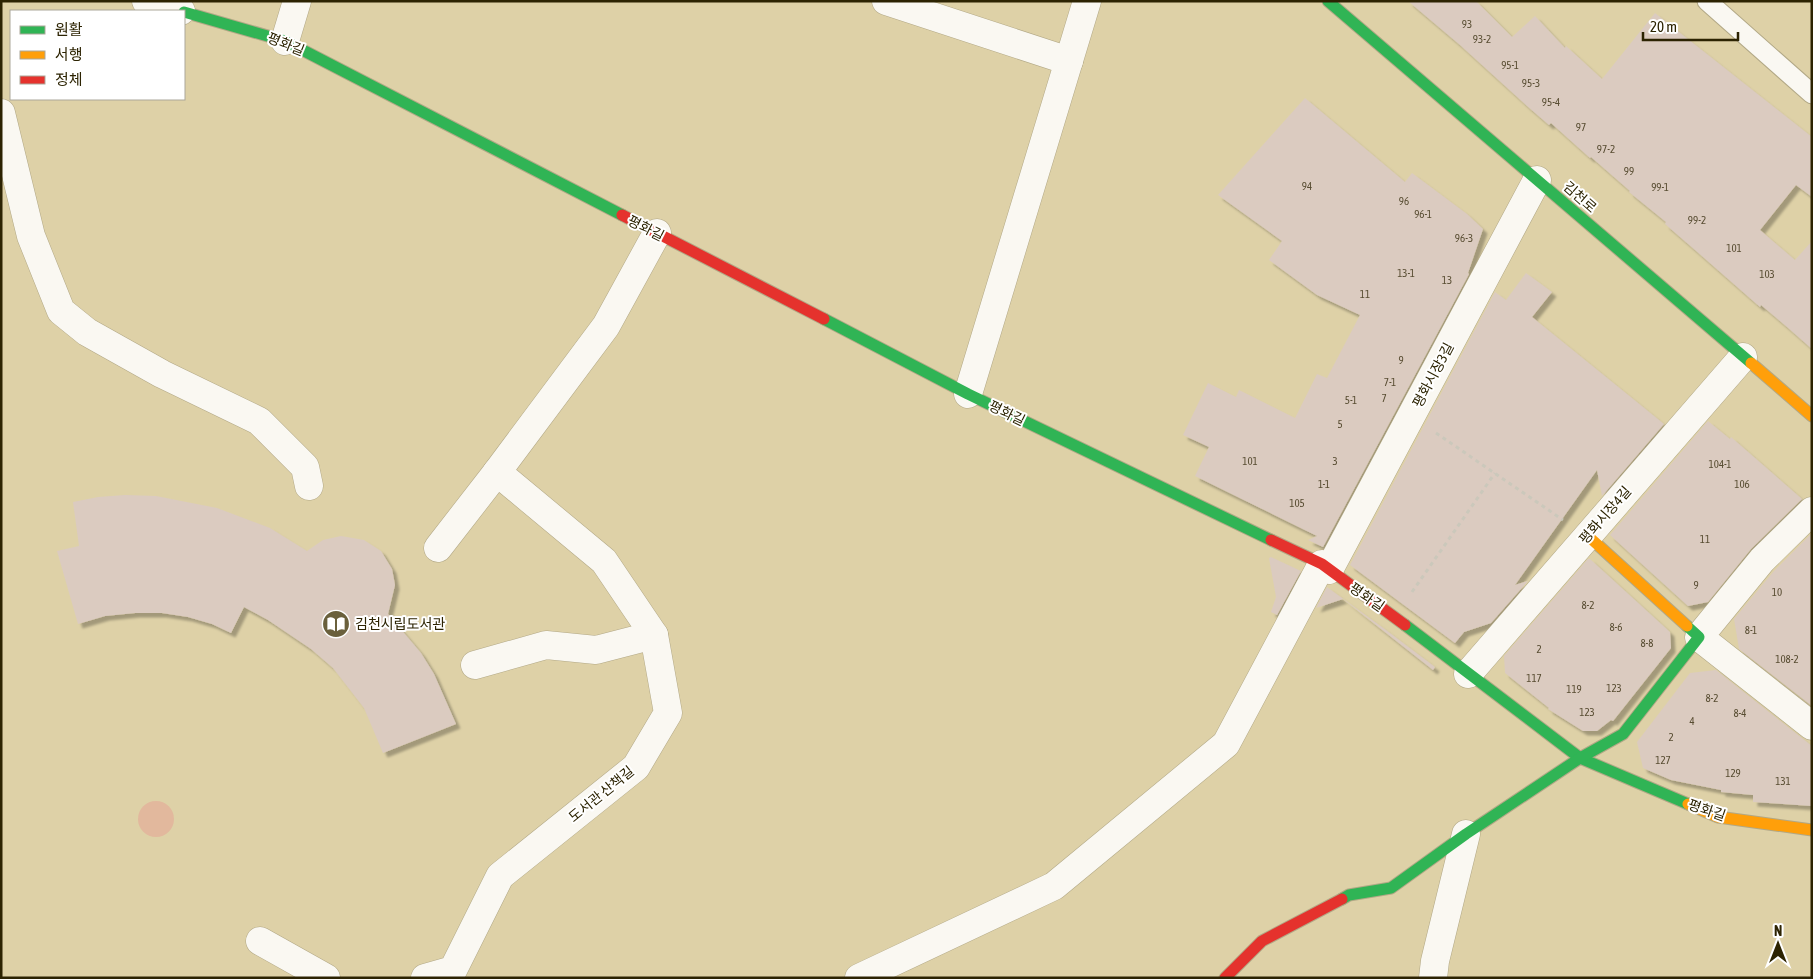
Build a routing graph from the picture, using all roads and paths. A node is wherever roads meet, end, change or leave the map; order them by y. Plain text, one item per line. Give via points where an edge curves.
1 (146, 1) edge
2 (297, 1) edge
3 (886, 1) edge
4 (1087, 1) edge
5 (1328, 1) edge
6 (1707, 1) edge
7 (175, 10) edge
8 (185, 13) edge
9 (285, 41) junction
10 (1069, 61) junction
11 (1812, 94) edge
12 (1, 113) edge
13 (1538, 180) junction
14 (657, 233) junction
15 (1743, 357) junction
16 (968, 394) junction
17 (1411, 416) junction
18 (1812, 416) edge
19 (498, 472) junction
20 (1495, 473) junction
21 (309, 486) dead end
22 (1812, 511) edge
23 (1561, 518) dead end
24 (1588, 536) junction
25 (438, 548) dead end
26 (1326, 567) junction
27 (1395, 617) junction
28 (654, 635) junction
29 (1699, 637) junction
30 (474, 665) dead end
31 (1468, 674) junction
32 (1812, 726) edge
33 (1580, 758) junction
34 (1812, 830) edge
35 (1466, 834) junction
36 (260, 941) dead end
37 (326, 978) edge
38 (425, 978) edge
39 (859, 978) edge
40 (1225, 978) edge
41 (1433, 978) edge

1 - 7 street, 평화길
2 - 9 street
3 - 10 street
4 - 10 street
5 - 13 street, 김천로
6 - 11 lane
8 - 9 street, 평화길
9 - 14 street, 평화길
10 - 16 street
12 - 21 street via 31,236 61,311 87,332 162,374 258,421 305,467
13 - 15 street, 김천로
13 - 17 street, 평화시장3길
14 - 16 street, 평화길
14 - 19 street via 606,326
15 - 18 street, 김천로
15 - 24 street, 평화시장4길
16 - 26 street, 평화길
17 - 20 path
17 - 26 street, 평화시장3길
19 - 25 street
19 - 28 street, 도서관 산책길 via 604,561
20 - 23 path
20 - 27 path
22 - 29 street via 1762,560
24 - 29 street
24 - 31 street, 평화시장4길
26 - 27 street, 평화길
26 - 39 street, 평화시장3길 via 1226,744 1054,886
27 - 31 street, 평화길
28 - 30 street via 596,650 546,645
28 - 38 street, 도서관 산책길 via 668,713 636,767 500,876 453,970
29 - 32 street
29 - 33 street via 1623,734
31 - 33 street, 평화길
33 - 34 street, 평화길 via 1718,816
33 - 35 street
35 - 40 street via 1391,888 1349,895 1262,941
35 - 41 street
36 - 37 street

